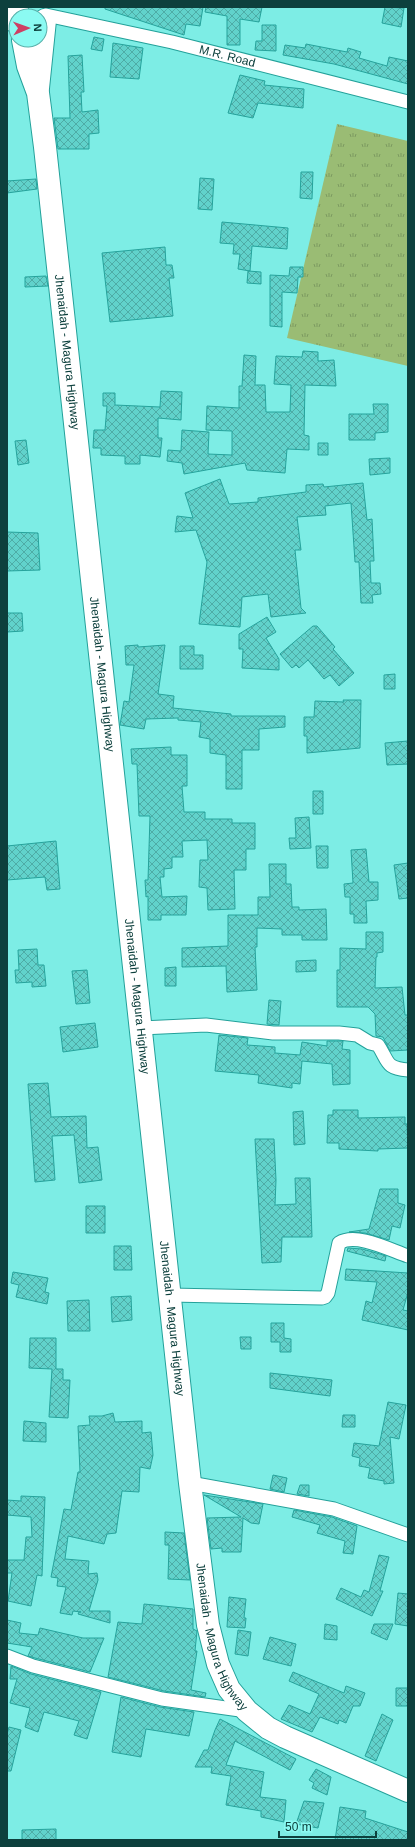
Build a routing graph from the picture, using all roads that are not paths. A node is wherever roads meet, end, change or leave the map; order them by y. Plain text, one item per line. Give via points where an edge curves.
1 (48, 14) edge
2 (25, 48) edge
3 (41, 48) edge
4 (38, 93) junction
5 (408, 102) edge
6 (141, 1028) junction
7 (408, 1070) edge
8 (408, 1256) edge
9 (170, 1295) junction
10 (190, 1483) junction
11 (408, 1535) edge
12 (7, 1656) edge
13 (247, 1710) junction
14 (408, 1791) edge

1 - 5 street, M.R. Road via 172,42
2 - 4 highway, Jhenaidah - Magura Highway
3 - 4 highway, Jhenaidah - Magura Highway
4 - 6 highway, Jhenaidah - Magura Highway
6 - 7 street via 206,1025 274,1033 357,1035 378,1045 388,1064 396,1069
6 - 9 highway, Jhenaidah - Magura Highway
8 - 9 street via 358,1239 345,1239 339,1243 328,1293 322,1298
9 - 10 highway, Jhenaidah - Magura Highway
10 - 11 street via 334,1509
10 - 13 highway, Jhenaidah - Magura Highway via 212,1642 222,1677
12 - 13 street via 33,1666 162,1699
13 - 14 highway, Jhenaidah - Magura Highway via 268,1728 285,1737

